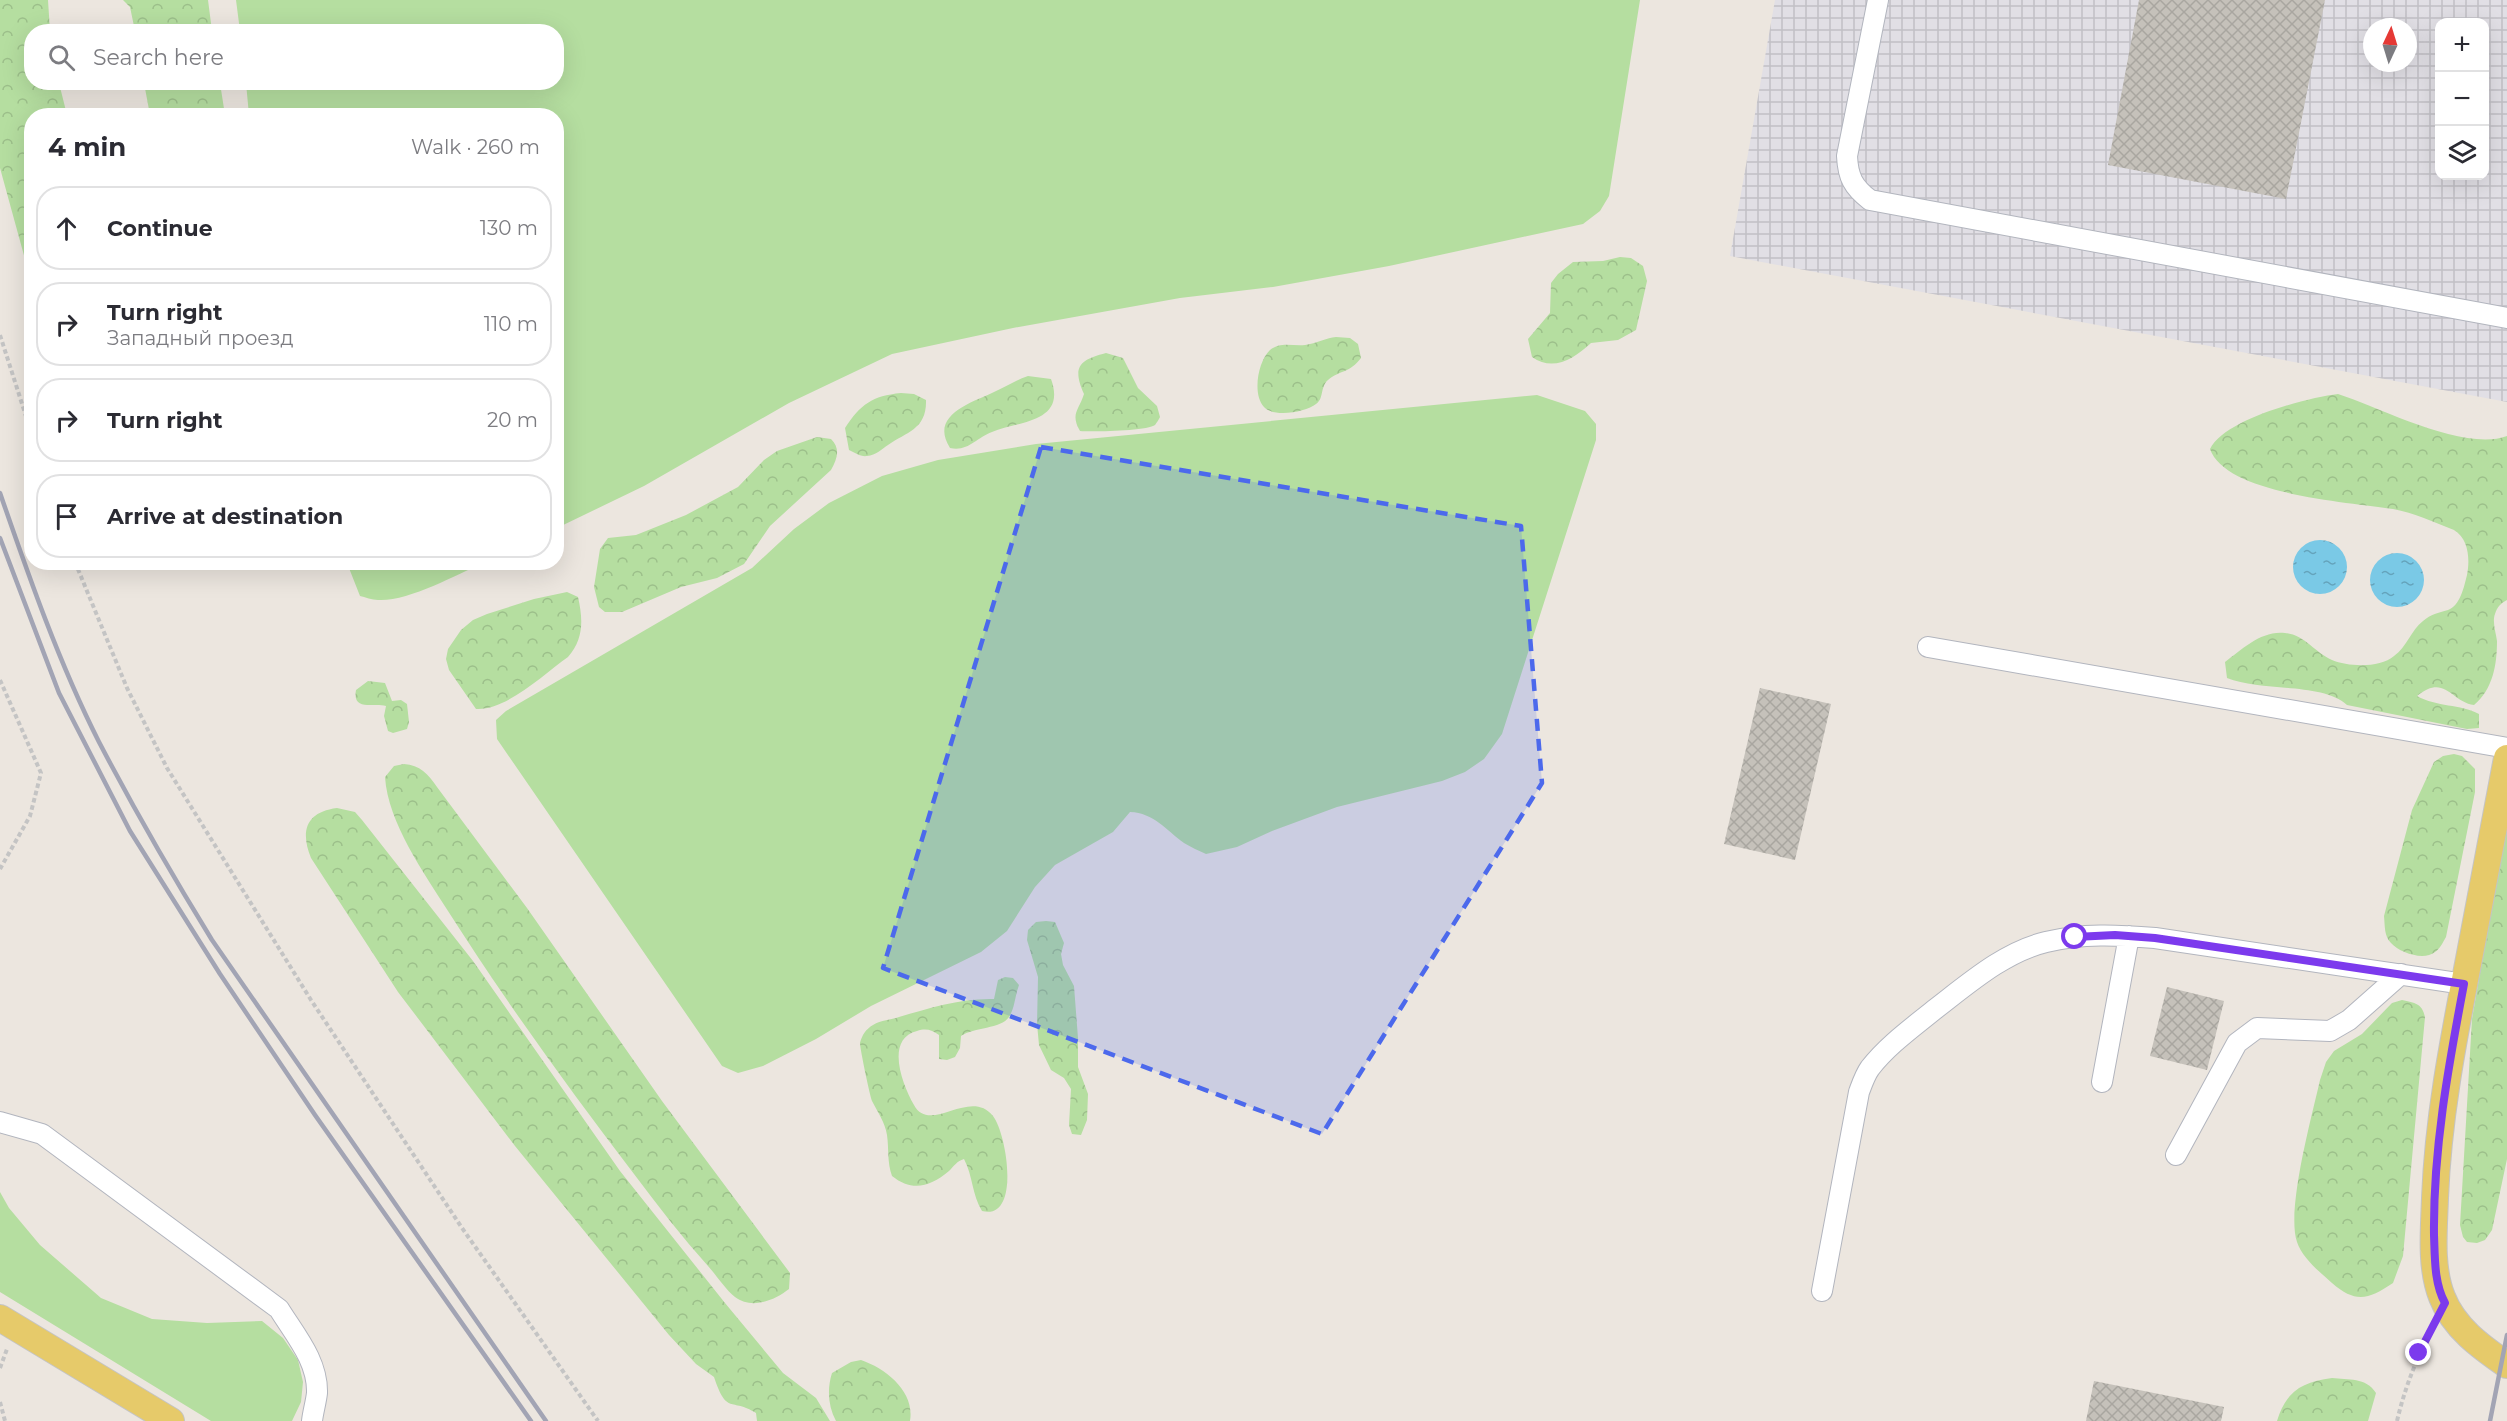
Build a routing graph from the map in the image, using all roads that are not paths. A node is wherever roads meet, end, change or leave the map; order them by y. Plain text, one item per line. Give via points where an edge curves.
1 (1878, 0) edge
2 (2507, 318) edge
3 (1928, 647) dead end
4 (2507, 748) edge
5 (2507, 758) edge
6 (2129, 936) junction
7 (2401, 974) junction
8 (2464, 984) junction
9 (2102, 1082) dead end
10 (0, 1122) edge
11 (2176, 1155) dead end
12 (1822, 1291) dead end
13 (0, 1318) edge
14 (2507, 1365) edge
15 (171, 1421) edge
16 (312, 1421) edge

1 - 2 lane via 1847,156 1848,174 1856,190 1870,200
3 - 4 lane
5 - 8 main road
6 - 7 lane
6 - 9 lane
6 - 12 lane via 2075,937 2045,942 2013,954 1970,982 1890,1045 1868,1070 1859,1092
7 - 8 lane
7 - 11 lane via 2349,1020 2330,1031 2257,1028 2237,1043
8 - 14 main road via 2437,1156 2435,1269 2445,1303 2457,1323
10 - 16 lane via 42,1134 279,1309 315,1372 317,1394
13 - 15 main road

